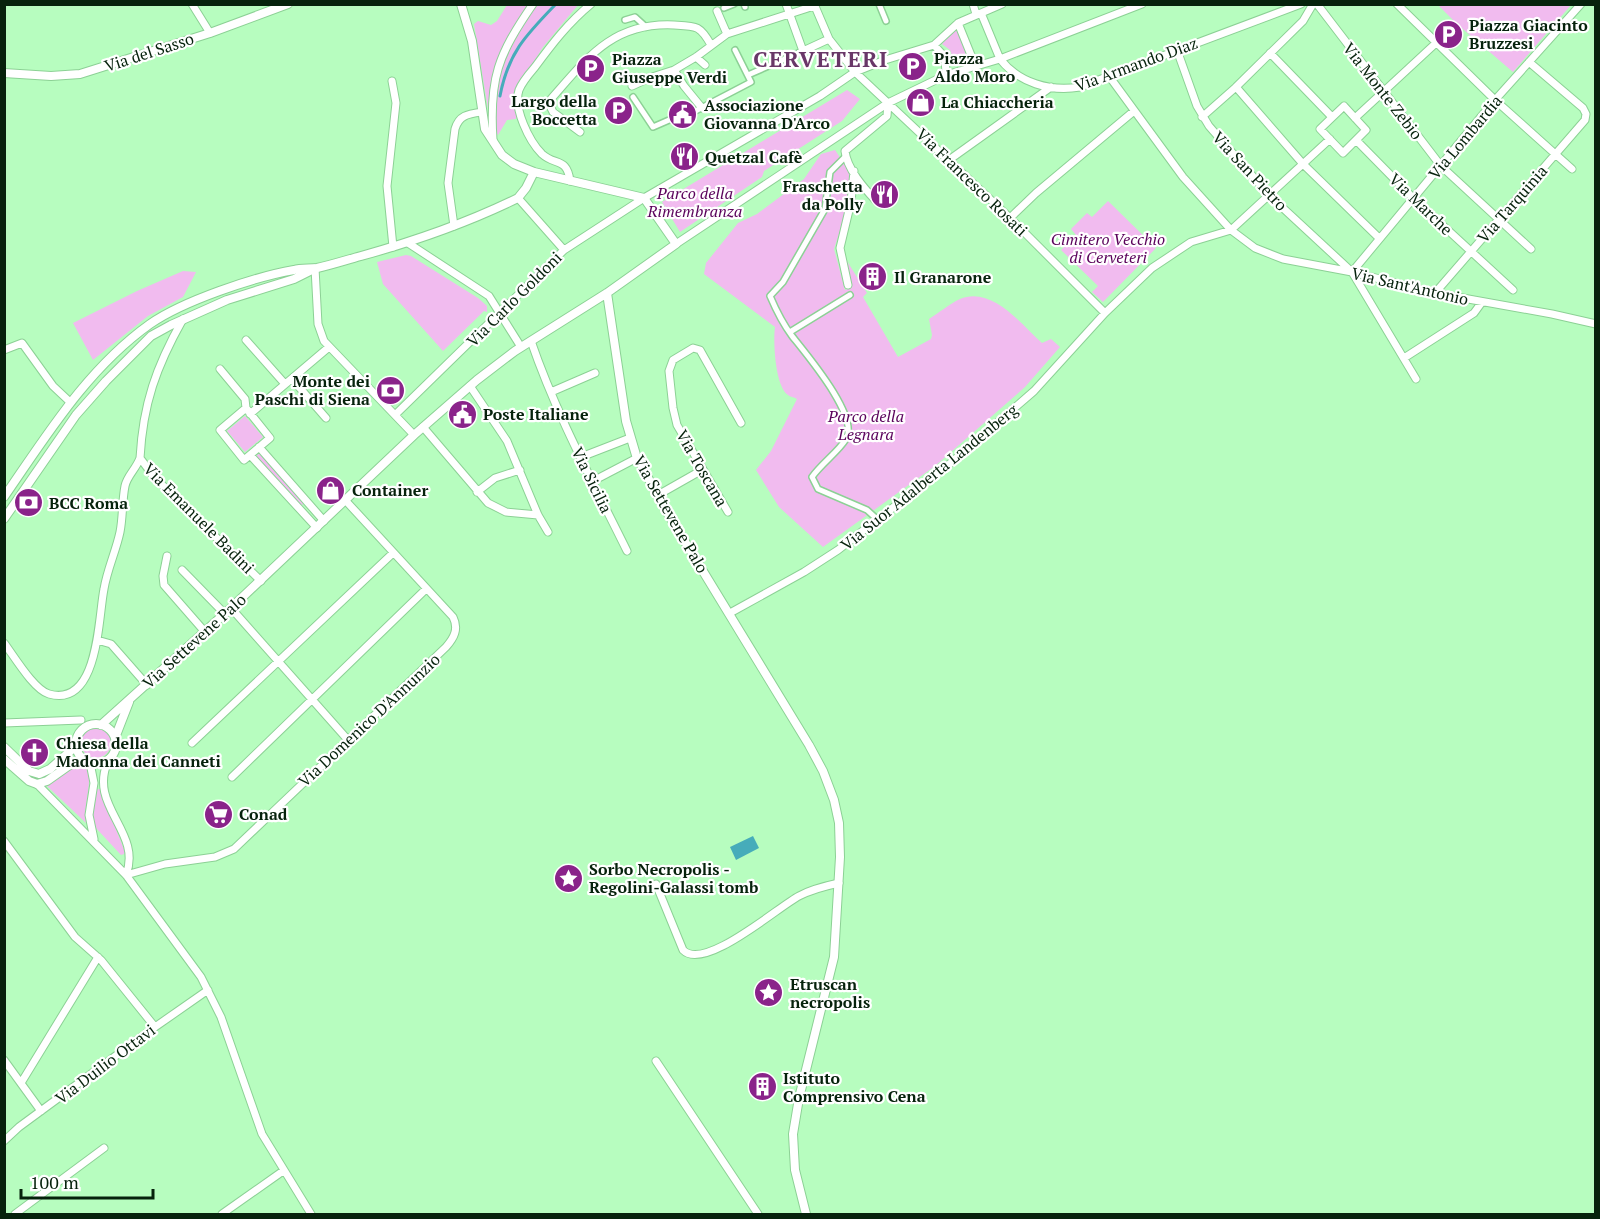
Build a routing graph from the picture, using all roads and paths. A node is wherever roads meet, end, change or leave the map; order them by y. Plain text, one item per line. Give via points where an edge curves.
1 (192, 4) edge
2 (288, 4) edge
3 (461, 4) edge
4 (533, 4) edge
5 (591, 4) edge
6 (734, 4) edge
7 (786, 4) edge
8 (879, 4) edge
9 (973, 4) edge
10 (1002, 4) edge
11 (1142, 4) edge
12 (1301, 4) edge
13 (1315, 4) edge
14 (1397, 4) edge
15 (1581, 4) edge
16 (814, 5) edge
17 (720, 10) joint
18 (979, 13) junction
19 (789, 15) junction
20 (625, 20) dead end
21 (886, 21) dead end
22 (958, 23) junction
23 (646, 27) junction
24 (210, 33) junction
25 (727, 34) junction
26 (829, 39) junction
27 (1436, 43) junction
28 (711, 45) junction
29 (934, 45) junction
30 (735, 50) dead end
31 (1177, 50) junction
32 (803, 51) junction
33 (1270, 53) junction
34 (696, 57) junction
35 (1000, 59) junction
36 (1530, 62) junction
37 (705, 65) dead end
38 (975, 65) junction
39 (674, 70) junction
40 (855, 72) junction
41 (4, 73) edge
42 (748, 75) junction
43 (946, 75) junction
44 (1109, 76) junction
45 (392, 81) dead end
46 (632, 86) dead end
47 (1051, 87) junction
48 (1236, 87) junction
49 (1384, 91) junction
50 (633, 97) dead end
51 (1495, 100) junction
52 (888, 103) junction
53 (702, 108) junction
54 (1134, 111) junction
55 (482, 112) junction
56 (1202, 117) junction
57 (1332, 117) junction
58 (1355, 118) junction
59 (580, 132) dead end
60 (1330, 139) junction
61 (493, 140) junction
62 (1356, 140) junction
63 (1555, 154) junction
64 (845, 157) junction
65 (949, 160) junction
66 (1303, 164) junction
67 (1441, 166) junction
68 (1572, 169) dead end
69 (854, 171) junction
70 (534, 172) junction
71 (570, 181) junction
72 (1270, 196) junction
73 (518, 198) junction
74 (644, 198) junction
75 (1413, 198) junction
76 (876, 201) dead end
77 (1010, 218) junction
78 (1498, 219) junction
79 (454, 226) junction
80 (1231, 230) junction
81 (1379, 238) junction
82 (408, 243) junction
83 (676, 244) junction
84 (393, 247) junction
85 (1531, 249) dead end
86 (564, 250) junction
87 (1470, 251) junction
88 (315, 268) junction
89 (1352, 272) junction
90 (848, 285) dead end
91 (1514, 290) dead end
92 (1435, 293) junction
93 (607, 294) junction
94 (850, 295) dead end
95 (1482, 302) junction
96 (500, 313) junction
97 (1105, 313) junction
98 (183, 319) junction
99 (1596, 324) edge
100 (790, 332) junction
101 (246, 340) dead end
102 (531, 341) junction
103 (329, 347) junction
104 (521, 347) junction
105 (4, 350) edge
106 (1404, 358) junction
107 (220, 369) dead end
108 (595, 373) dead end
109 (292, 379) junction
110 (1416, 379) dead end
111 (285, 384) junction
112 (470, 386) junction
113 (551, 392) junction
114 (70, 402) junction
115 (248, 411) junction
116 (395, 415) junction
117 (326, 418) dead end
118 (741, 423) dead end
119 (423, 427) junction
120 (414, 435) junction
121 (630, 438) junction
122 (259, 447) junction
123 (250, 455) junction
124 (581, 457) junction
125 (140, 458) junction
126 (638, 458) junction
127 (520, 470) junction
128 (702, 470) junction
129 (593, 482) junction
130 (477, 492) junction
131 (658, 495) junction
132 (4, 498) edge
133 (346, 501) junction
134 (728, 512) dead end
135 (538, 515) junction
136 (4, 519) edge
137 (878, 520) junction
138 (324, 521) junction
139 (317, 528) junction
140 (548, 532) dead end
141 (627, 552) dead end
142 (393, 553) junction
143 (167, 556) dead end
144 (182, 570) dead end
145 (261, 581) junction
146 (426, 589) junction
147 (228, 611) junction
148 (730, 614) junction
149 (205, 632) junction
150 (97, 640) junction
151 (4, 643) edge
152 (278, 661) junction
153 (147, 685) junction
154 (131, 699) junction
155 (312, 699) junction
156 (81, 720) dead end
157 (4, 723) edge
158 (101, 725) junction
159 (115, 738) junction
160 (348, 740) junction
161 (192, 743) dead end
162 (76, 746) junction
163 (4, 747) edge
164 (4, 759) edge
165 (109, 759) junction
166 (87, 761) junction
167 (232, 777) dead end
168 (37, 784) junction
169 (94, 839) junction
170 (4, 841) edge
171 (126, 875) junction
172 (839, 883) junction
173 (656, 884) dead end
174 (98, 957) junction
175 (208, 990) junction
176 (155, 1027) junction
177 (4, 1060) edge
178 (656, 1061) dead end
179 (21, 1083) junction
180 (41, 1111) junction
181 (4, 1141) edge
182 (104, 1148) dead end
183 (283, 1171) junction
184 (15, 1215) edge
185 (222, 1215) edge
186 (311, 1215) edge
187 (758, 1215) edge
188 (806, 1215) edge

1 - 24 street
2 - 24 street, Via del Sasso
3 - 55 street via 471,35
4 - 61 street via 509,40 496,70
5 - 71 street via 557,37 521,85 518,96 520,114 537,147 544,156 567,168
6 - 17 street
7 - 19 street
8 - 21 street
9 - 18 street
10 - 18 street
11 - 35 street
12 - 31 street, Via Armando Diaz
13 - 33 street
13 - 49 street, Via Monte Zebio
14 - 27 street
15 - 36 street, Via Lombardia
16 - 19 street
16 - 26 street
17 - 25 street
18 - 22 street
18 - 35 street
19 - 25 street via 749,22
19 - 32 street
20 - 23 street via 635,17
22 - 29 street
22 - 38 street
23 - 28 street via 698,28
23 - 59 street via 603,44 550,99 553,112
24 - 41 street, Via del Sasso via 80,74
25 - 28 street
26 - 32 street
26 - 40 street
27 - 49 street
27 - 51 street
28 - 34 street
29 - 40 street
29 - 43 street via 945,57
30 - 42 street
31 - 44 street, Via Armando Diaz
31 - 56 street, Via San Pietro
32 - 42 street
33 - 48 street
33 - 57 street
34 - 37 street
34 - 39 street
35 - 38 street
35 - 47 street, Via Armando Diaz via 1020,78
36 - 51 street, Via Lombardia
36 - 63 street, Via Tarquinia via 1586,114 1584,122
38 - 43 street
39 - 46 street
39 - 53 street
40 - 52 street, Via Francesco Rosati
40 - 74 street, Via Carlo Goldoni
42 - 53 street via 752,82
43 - 52 street
44 - 47 street, Via Armando Diaz via 1077,87
44 - 54 street, Via Sant'Antonio
45 - 84 street via 396,106 387,191
47 - 65 street
48 - 56 street
48 - 66 street
49 - 58 street
49 - 67 street, Via Monte Zebio
50 - 53 street via 652,127
51 - 63 street
51 - 67 street, Via Lombardia
52 - 64 street via 887,116 845,151
52 - 65 street, Via Francesco Rosati
52 - 83 street
54 - 77 street
54 - 80 street, Via Sant'Antonio via 1176,169
55 - 61 street via 486,131
55 - 79 street via 462,117 455,129 448,183
56 - 72 street, Via San Pietro
57 - 58 street via 1344,106
57 - 60 street via 1320,129
58 - 62 street via 1366,130
60 - 62 street via 1342,153
60 - 66 street
61 - 70 street via 507,160
62 - 75 street, Via Marche
63 - 68 street
63 - 78 street, Via Tarquinia
64 - 69 street
64 - 100 street via 830,172 825,209 783,282 770,296
65 - 77 street, Via Francesco Rosati
66 - 72 street
66 - 81 street
67 - 75 street, Via Lombardia
67 - 78 street, Via Monte Zebio
69 - 76 street
69 - 90 street via 840,248
70 - 71 street
70 - 73 street
71 - 74 street
72 - 80 street
72 - 89 street, Via San Pietro
73 - 79 street
73 - 86 street
74 - 83 street
74 - 86 street, Via Carlo Goldoni
75 - 81 street, Via Lombardia
75 - 87 street, Via Marche
77 - 97 street, Via Francesco Rosati
78 - 85 street, Via Monte Zebio
78 - 87 street, Via Tarquinia
79 - 82 street
80 - 89 street, Via Sant'Antonio via 1251,246 1275,256
80 - 97 street, Via Suor Adalberta Landenberg via 1178,249
81 - 89 street, Via Lombardia
82 - 84 street
82 - 96 street via 484,292
83 - 93 street
84 - 88 street
86 - 96 street, Via Carlo Goldoni
87 - 91 street, Via Marche
87 - 92 street, Via Tarquinia
88 - 98 street
88 - 103 street via 318,324
88 - 114 street via 252,281 168,313 139,332
89 - 92 street, Via Sant'Antonio
89 - 106 street
92 - 95 street, Via Sant'Antonio
93 - 102 street, Via Settevene Palo
93 - 121 street, Via Settevene Palo
94 - 100 street
95 - 99 street, Via Sant'Antonio
95 - 106 street via 1474,313
96 - 104 street
96 - 116 street, Via Carlo Goldoni
97 - 137 street, Via Suor Adalberta Landenberg via 1022,403
98 - 125 street, Via Emanuele Badini via 154,378 145,411
98 - 136 street via 148,339 94,394
100 - 137 street via 846,414 849,430 846,439 812,477 818,489 867,510
101 - 111 street
102 - 104 street, Via Settevene Palo
102 - 113 street, Via Sicilia
103 - 109 street
103 - 116 street
104 - 112 street, Via Settevene Palo
105 - 114 street via 22,343 52,386
106 - 110 street
107 - 115 street via 245,399
108 - 113 street
109 - 111 street
109 - 117 street
111 - 115 street
112 - 119 street, Via Settevene Palo
112 - 127 street via 503,434
113 - 124 street, Via Sicilia
114 - 132 street
115 - 122 street via 270,438
115 - 123 street via 220,430 244,460
116 - 120 street
118 - 128 street, Via Toscana via 700,350 691,349 673,360 669,371 674,417
119 - 120 street, Via Settevene Palo
119 - 130 street
120 - 133 street, Via Settevene Palo
121 - 124 street
121 - 126 street, Via Settevene Palo
122 - 123 street
122 - 138 street
123 - 139 street
124 - 129 street, Via Sicilia
125 - 145 street, Via Emanuele Badini
125 - 150 street via 125,484 121,525 104,587
126 - 129 street
126 - 131 street, Via Settevene Palo
127 - 130 street via 495,478
127 - 135 street
128 - 131 street
128 - 134 street, Via Toscana
129 - 141 street, Via Sicilia
130 - 135 street via 502,510
131 - 148 street, Via Settevene Palo
133 - 138 street, Via Settevene Palo
133 - 142 street, Via Domenico D'Annunzio
135 - 140 street
137 - 148 street, Via Suor Adalberta Landenberg via 816,565
138 - 139 street, Via Settevene Palo
139 - 145 street, Via Settevene Palo
142 - 146 street, Via Domenico D'Annunzio
142 - 152 street
143 - 149 street via 164,585
144 - 147 street
145 - 147 street, Via Settevene Palo
146 - 155 street
146 - 160 street, Via Domenico D'Annunzio via 454,620 453,638
147 - 149 street, Via Settevene Palo
147 - 152 street
148 - 172 street, Via Settevene Palo via 830,787 839,823
149 - 153 street, Via Settevene Palo
150 - 151 street via 91,666 79,685 64,695 46,693 35,684
150 - 153 street via 111,644
152 - 155 street
152 - 161 street
153 - 154 street, Via Settevene Palo
154 - 158 street, Via Settevene Palo
154 - 159 street, Via Settevene Palo
155 - 160 street
155 - 167 street
156 - 157 street
158 - 159 street
158 - 162 street via 84,728
159 - 165 street via 116,748
160 - 171 street, Via Domenico D'Annunzio via 234,849 215,857 165,864
162 - 163 street via 39,774 29,771
162 - 166 street
164 - 168 street
165 - 166 street via 102,763
165 - 171 street via 103,772 103,788 128,844 130,860
166 - 168 street via 71,764
166 - 169 street via 94,783 89,819
168 - 169 street
169 - 171 street
170 - 174 street via 75,937
171 - 175 street
172 - 173 street via 802,894 737,938 694,955 681,946
172 - 188 street, Via Settevene Palo via 834,957 794,1127 795,1170
174 - 176 street
174 - 179 street
175 - 176 street, Via Duilio Ottavi
175 - 183 street via 259,1127
176 - 180 street, Via Duilio Ottavi
177 - 179 street
178 - 187 street
179 - 180 street
180 - 181 street, Via Duilio Ottavi
182 - 184 street
183 - 185 street
183 - 186 street

